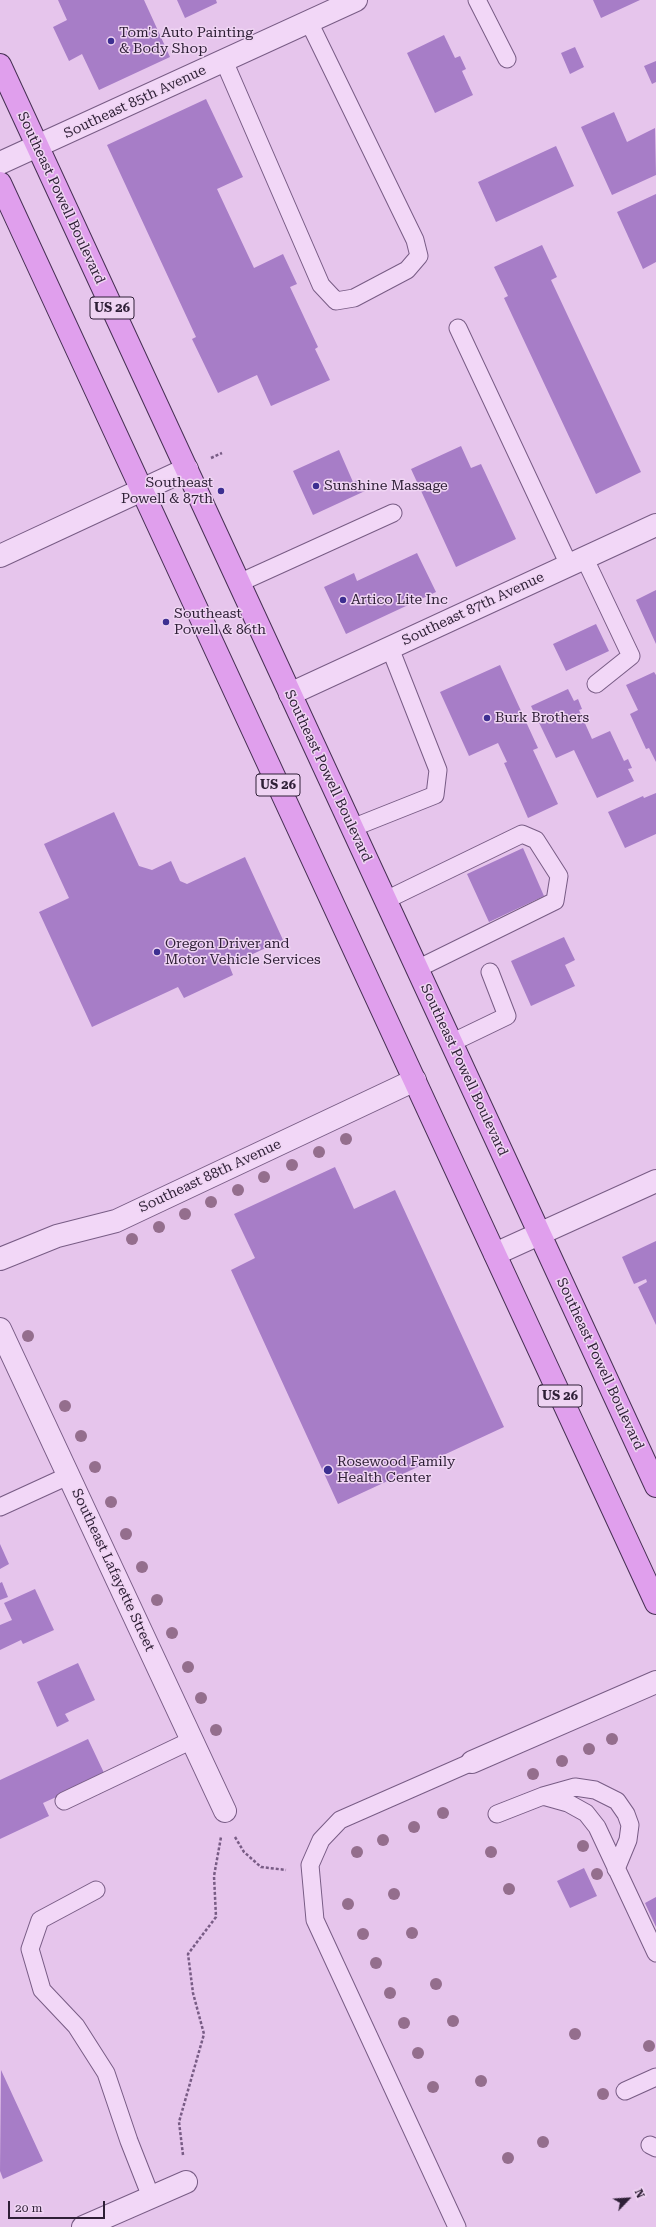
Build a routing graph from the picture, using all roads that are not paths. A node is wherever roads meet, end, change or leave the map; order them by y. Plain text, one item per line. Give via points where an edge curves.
1 (356, 0) edge
2 (477, 0) edge
3 (309, 22) junction
4 (507, 58) dead end
5 (224, 61) junction
6 (0, 65) edge
7 (37, 146) junction
8 (0, 163) edge
9 (0, 183) edge
10 (458, 328) dead end
11 (187, 469) junction
12 (142, 490) junction
13 (393, 512) dead end
14 (656, 525) edge
15 (0, 556) edge
16 (577, 561) junction
17 (239, 583) junction
18 (390, 648) junction
19 (596, 684) dead end
20 (290, 694) junction
21 (352, 828) junction
22 (386, 900) junction
23 (417, 969) junction
24 (490, 972) dead end
25 (451, 1043) junction
26 (415, 1080) junction
27 (656, 1181) edge
28 (539, 1234) junction
29 (494, 1254) junction
30 (0, 1259) edge
31 (0, 1330) edge
32 (70, 1475) junction
33 (656, 1486) edge
34 (0, 1507) edge
35 (656, 1603) edge
36 (656, 1682) edge
37 (192, 1740) junction
38 (472, 1762) joint
39 (543, 1796) junction
40 (64, 1801) dead end
41 (225, 1810) road end
42 (497, 1814) dead end
43 (616, 1869) junction
44 (96, 1890) dead end
45 (656, 1953) edge
46 (656, 2077) edge
47 (625, 2091) dead end
48 (186, 2182) road end
49 (151, 2197) junction
50 (83, 2227) edge
51 (457, 2227) edge

1 - 3 street, Southeast 85th Avenue
2 - 4 lane
3 - 5 street, Southeast 85th Avenue
3 - 5 lane via 415,240 419,256 407,270 354,298 336,301 321,284
5 - 7 street, Southeast 85th Avenue
6 - 7 main road, Southeast Powell Boulevard / US 26
7 - 8 street, Southeast 85th Avenue
7 - 11 main road, Southeast Powell Boulevard / US 26
9 - 12 main road, US 26
10 - 16 lane
11 - 12 street
11 - 17 main road, Southeast Powell Boulevard / US 26
12 - 15 street
12 - 26 main road, US 26
13 - 17 lane
14 - 16 street, Southeast 87th Avenue
16 - 18 street, Southeast 87th Avenue
16 - 19 lane via 631,656
17 - 20 main road, Southeast Powell Boulevard / US 26
18 - 20 street, Southeast 87th Avenue
18 - 21 lane via 438,770 435,795
20 - 21 main road, Southeast Powell Boulevard / US 26
21 - 22 main road, Southeast Powell Boulevard / US 26
22 - 23 main road, Southeast Powell Boulevard / US 26
22 - 23 lane via 522,834 536,840 559,876 555,900
23 - 25 main road, Southeast Powell Boulevard / US 26
24 - 25 lane via 507,1016
25 - 28 main road, Southeast Powell Boulevard / US 26
26 - 29 main road, US 26
26 - 30 street, Southeast 88th Avenue via 116,1221 57,1236
27 - 28 street
28 - 29 street
28 - 33 main road, Southeast Powell Boulevard / US 26
29 - 35 main road, US 26
31 - 32 street, Southeast Lafayette Street
32 - 34 lane
32 - 37 street, Southeast Lafayette Street
36 - 38 street
37 - 40 lane
37 - 41 street, Southeast Lafayette Street
38 - 51 lane via 340,1820 321,1840 310,1865 315,1920
39 - 42 lane
39 - 43 lane via 568,1803 586,1813 597,1827
39 - 43 lane via 575,1787 595,1790 617,1801 630,1825 628,1840
43 - 45 lane
44 - 49 lane via 40,1920 30,1949 42,1990 76,2026 106,2073
46 - 47 lane
48 - 49 street
49 - 50 street

